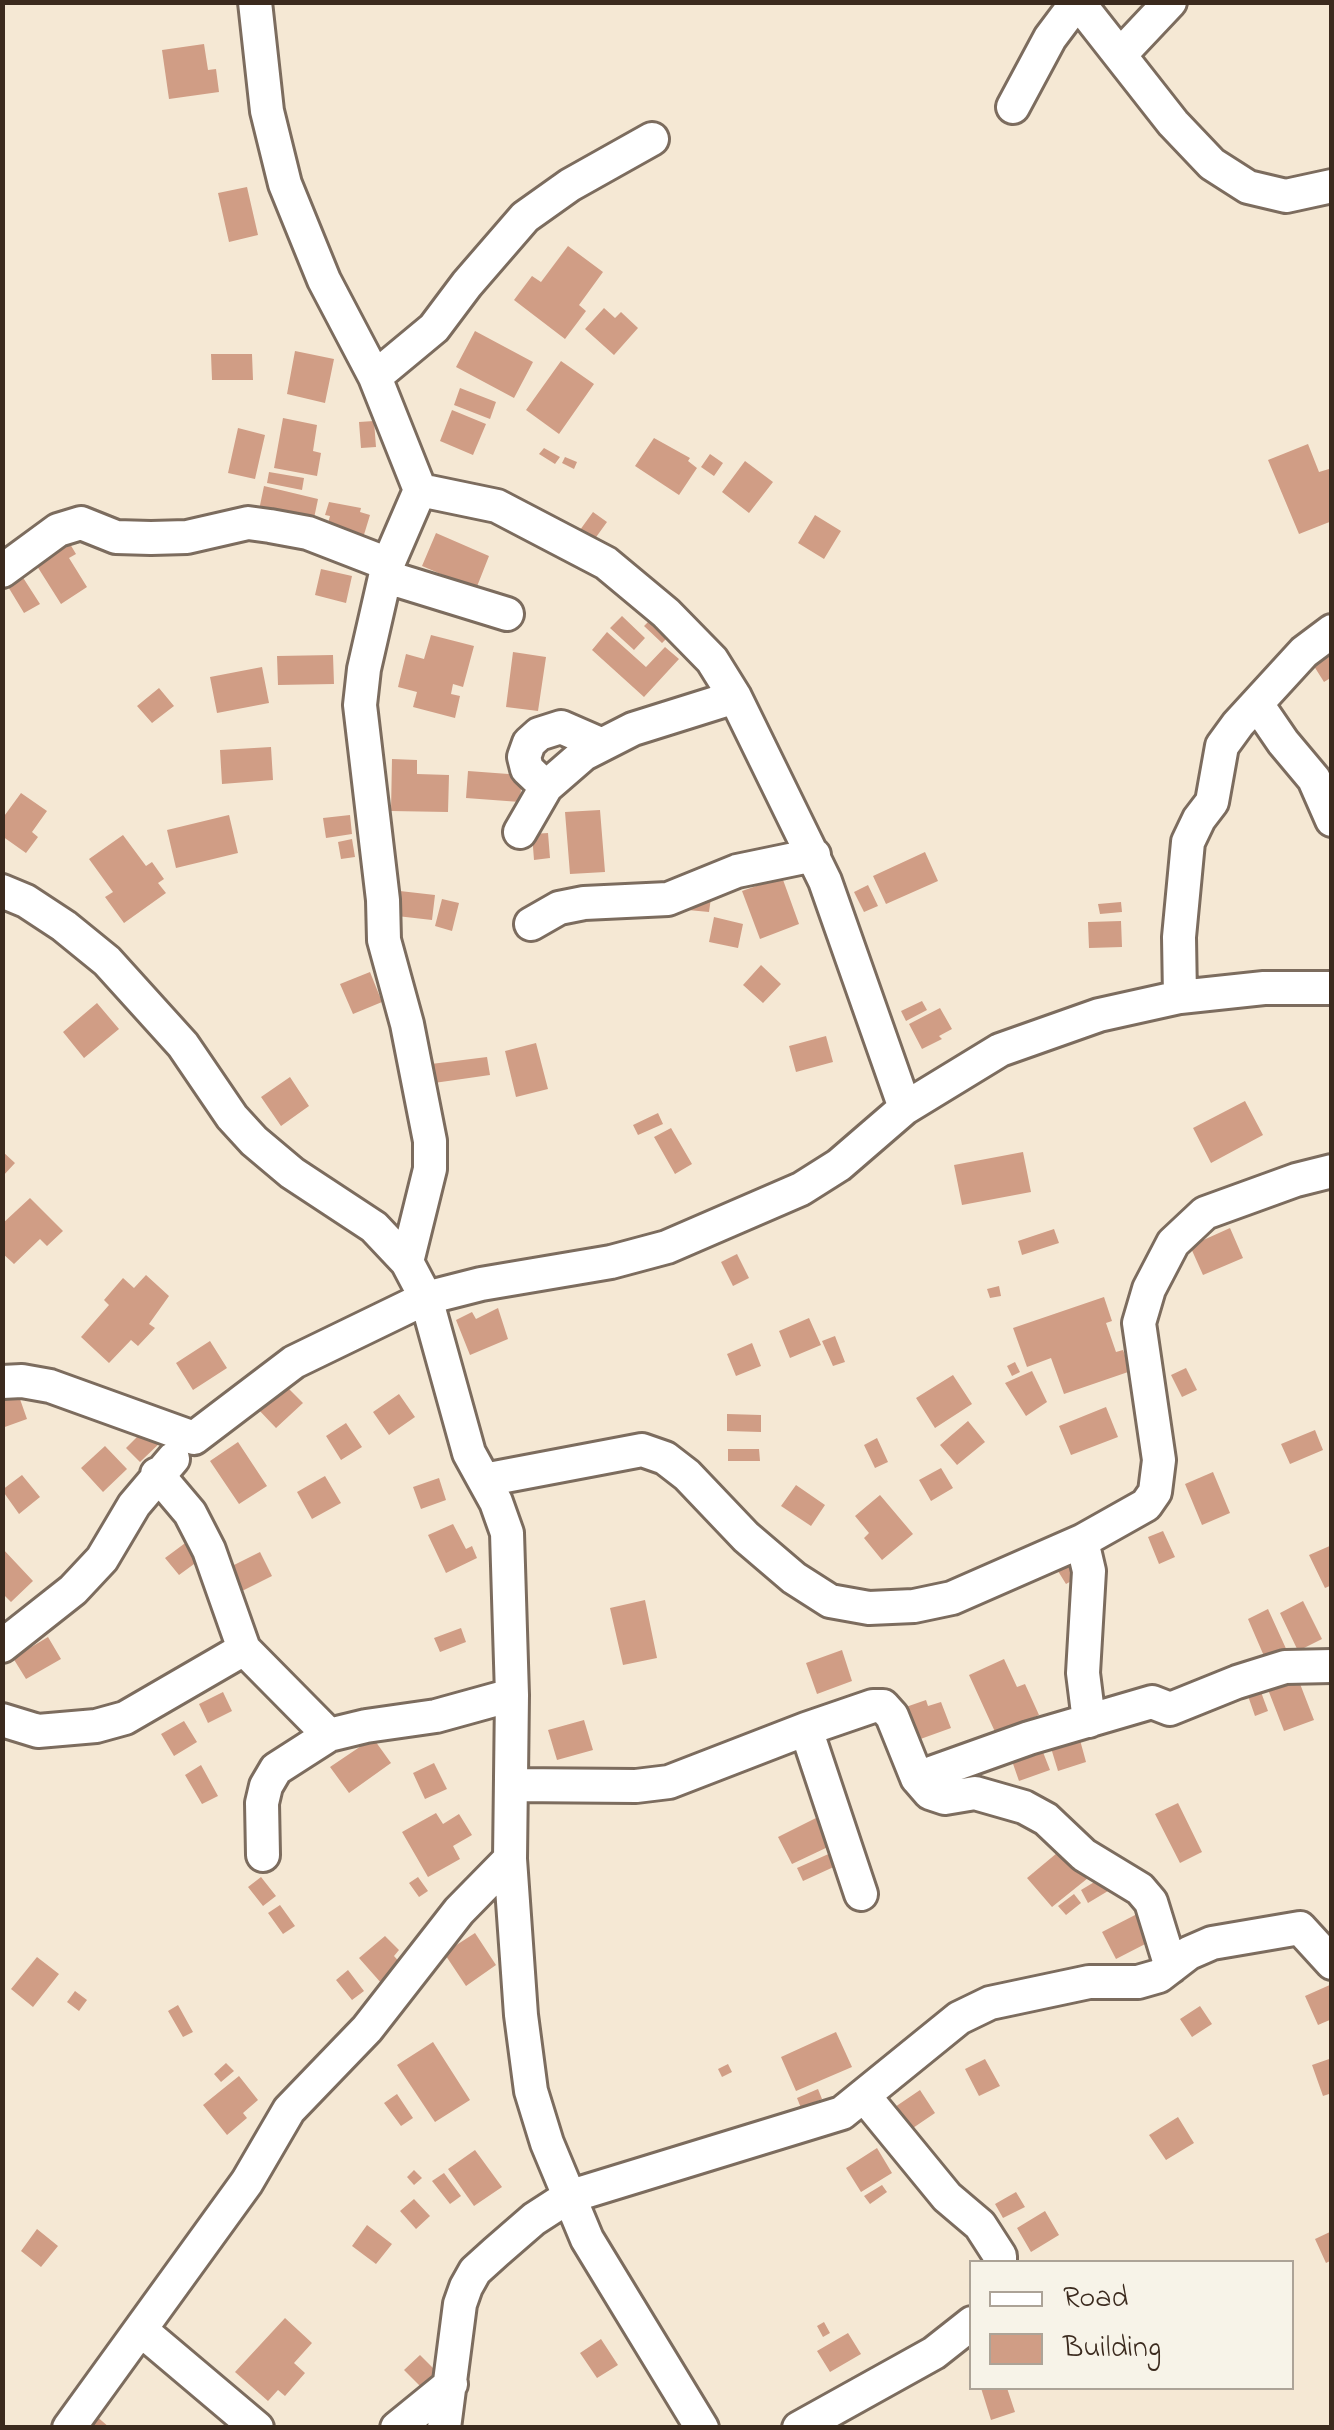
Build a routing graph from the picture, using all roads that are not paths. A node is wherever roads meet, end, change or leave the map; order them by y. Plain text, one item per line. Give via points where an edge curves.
1 (255, 2) edge
2 (1078, 2) edge
3 (1170, 2) edge
4 (1120, 55) junction
5 (1013, 107) dead end
6 (652, 139) dead end
7 (1332, 186) edge
8 (374, 376) junction
9 (420, 490) junction
10 (2, 571) edge
11 (388, 571) junction
12 (508, 614) dead end
13 (1332, 631) edge
14 (735, 697) junction
15 (1257, 704) junction
16 (1332, 820) edge
17 (520, 832) dead end
18 (814, 855) junction
19 (2, 891) edge
20 (531, 924) dead end
21 (1332, 988) edge
22 (1180, 998) junction
23 (905, 1108) junction
24 (1332, 1172) edge
25 (407, 1262) junction
26 (426, 1298) junction
27 (2, 1382) edge
28 (194, 1438) junction
29 (157, 1474) junction
30 (484, 1480) junction
31 (1082, 1541) junction
32 (2, 1646) edge
33 (244, 1649) junction
34 (1332, 1666) edge
35 (512, 1695) junction
36 (2, 1720) edge
37 (1089, 1721) junction
38 (806, 1729) junction
39 (328, 1734) junction
40 (918, 1778) junction
41 (512, 1785) junction
42 (263, 1855) dead end
43 (510, 1860) junction
44 (861, 1894) dead end
45 (1332, 1962) edge
46 (1171, 1968) junction
47 (865, 2097) junction
48 (568, 2197) junction
49 (1000, 2260) edge
50 (969, 2326) edge
51 (141, 2330) junction
52 (451, 2384) junction
53 (68, 2428) edge
54 (257, 2428) edge
55 (397, 2428) edge
56 (444, 2428) edge
57 (702, 2428) edge
58 (799, 2428) edge

1 - 8 street via 267,111 285,184
2 - 4 street
2 - 5 street
3 - 4 street
4 - 7 street via 1191,144 1248,187 1286,196
6 - 8 street via 525,217 434,328
8 - 9 street
9 - 11 street
9 - 14 street via 497,506 606,564 666,612 712,660
10 - 11 street via 58,530 81,523 116,538 187,538 248,523 308,533
11 - 12 street
11 - 25 street via 360,705 384,940 430,1141 430,1169
13 - 15 street
14 - 17 street via 600,744 546,787
14 - 18 street
15 - 16 street via 1314,779
15 - 22 street via 1222,746 1212,802 1188,842
18 - 20 street via 737,871 668,898 559,908
18 - 23 street
19 - 25 street via 64,926 107,961 160,1017 254,1141 374,1228
21 - 22 street
22 - 23 street via 1098,1014 1000,1050
23 - 26 street via 801,1189 667,1248
24 - 31 street via 1206,1213 1173,1243 1148,1290 1140,1323 1159,1460 1155,1492 1146,1505
25 - 26 street
26 - 28 street via 294,1362
26 - 30 street via 456,1414
27 - 28 street via 50,1386
28 - 29 street
29 - 32 street via 102,1559
29 - 33 street via 209,1550
30 - 31 street via 642,1450 686,1475 794,1578 830,1601 869,1608 952,1598
30 - 35 street via 506,1533
31 - 37 street via 1089,1571
33 - 36 street via 125,1718 38,1731
33 - 39 street
34 - 37 street via 1286,1667 1170,1709 1152,1702
35 - 39 street
35 - 41 street
37 - 40 street
38 - 40 street via 883,1706
38 - 41 street via 669,1782
38 - 44 street
39 - 42 street via 276,1769 266,1786
40 - 46 street via 945,1798 975,1793 1024,1807 1140,1889 1151,1902
41 - 43 street
43 - 48 street via 531,2091
43 - 51 street via 459,1911 367,2030 289,2110 247,2182
45 - 46 street via 1300,1928 1212,1943
46 - 47 street via 1138,1982 1089,1982 990,2004 958,2018
47 - 48 street via 806,2126
47 - 49 street via 948,2197 980,2225
48 - 52 street via 475,2271 460,2304
48 - 57 street via 608,2277
50 - 58 street
51 - 53 street
51 - 54 street
52 - 55 street
52 - 56 street

